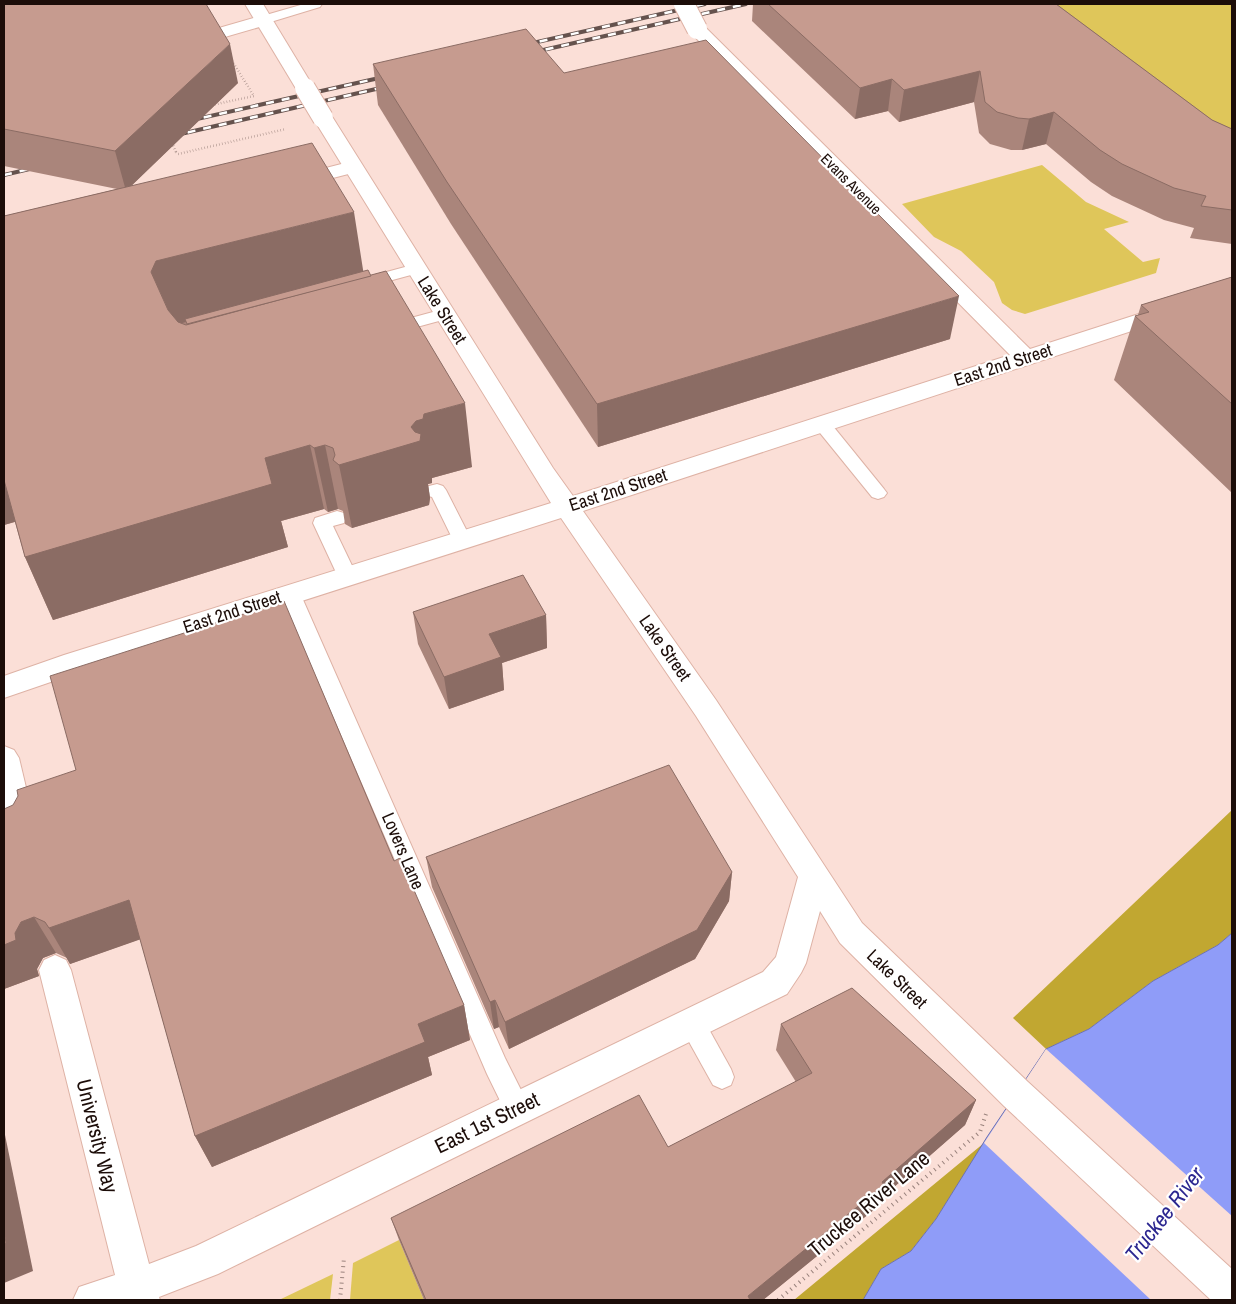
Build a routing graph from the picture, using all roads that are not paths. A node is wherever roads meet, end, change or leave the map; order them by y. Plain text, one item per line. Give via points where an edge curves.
1 (254, 4) edge
2 (316, 4) edge
3 (684, 4) edge
4 (264, 20) junction
5 (211, 36) edge
6 (353, 167) junction
7 (276, 186) edge
8 (416, 269) junction
9 (344, 288) edge
10 (1231, 293) edge
11 (444, 314) junction
12 (372, 334) edge
13 (1026, 358) junction
14 (822, 424) junction
15 (431, 492) dead end
16 (878, 492) dead end
17 (566, 507) junction
18 (337, 518) edge
19 (462, 539) junction
20 (347, 576) junction
21 (290, 594) junction
22 (4, 687) edge
23 (4, 758) edge
24 (22, 834) edge
25 (813, 877) junction
26 (55, 970) dead end
27 (692, 1023) junction
28 (722, 1077) dead end
29 (517, 1108) junction
30 (139, 1293) edge
31 (1232, 1294) edge
32 (92, 1300) edge

1 - 4 main road, Lake Street
2 - 4 lane
3 - 13 main road, Evans Avenue, bridge via 697,30
4 - 5 main road
4 - 6 main road, Lake Street, bridge
6 - 7 main road
6 - 8 main road, Lake Street
8 - 9 lane
8 - 11 main road, Lake Street
10 - 13 main road, East 2nd Street
11 - 12 lane
11 - 17 main road, Lake Street
13 - 14 main road, East 2nd Street
14 - 16 lane
14 - 17 main road, East 2nd Street
15 - 19 lane via 437,490
17 - 19 main road, East 2nd Street
17 - 25 main road, Lake Street via 706,708
18 - 20 lane via 322,523
19 - 20 main road, East 2nd Street
20 - 21 main road, East 2nd Street
21 - 22 main road, East 2nd Street
21 - 29 lane, Lovers Lane
23 - 24 main road
25 - 27 main road, East 1st Street via 790,963 784,973 775,983
25 - 31 main road, Lake Street via 850,934 1016,1094
26 - 30 main road, University Way
27 - 28 lane
27 - 29 main road, East 1st Street
29 - 30 main road, East 1st Street
30 - 32 main road, East 1st Street

